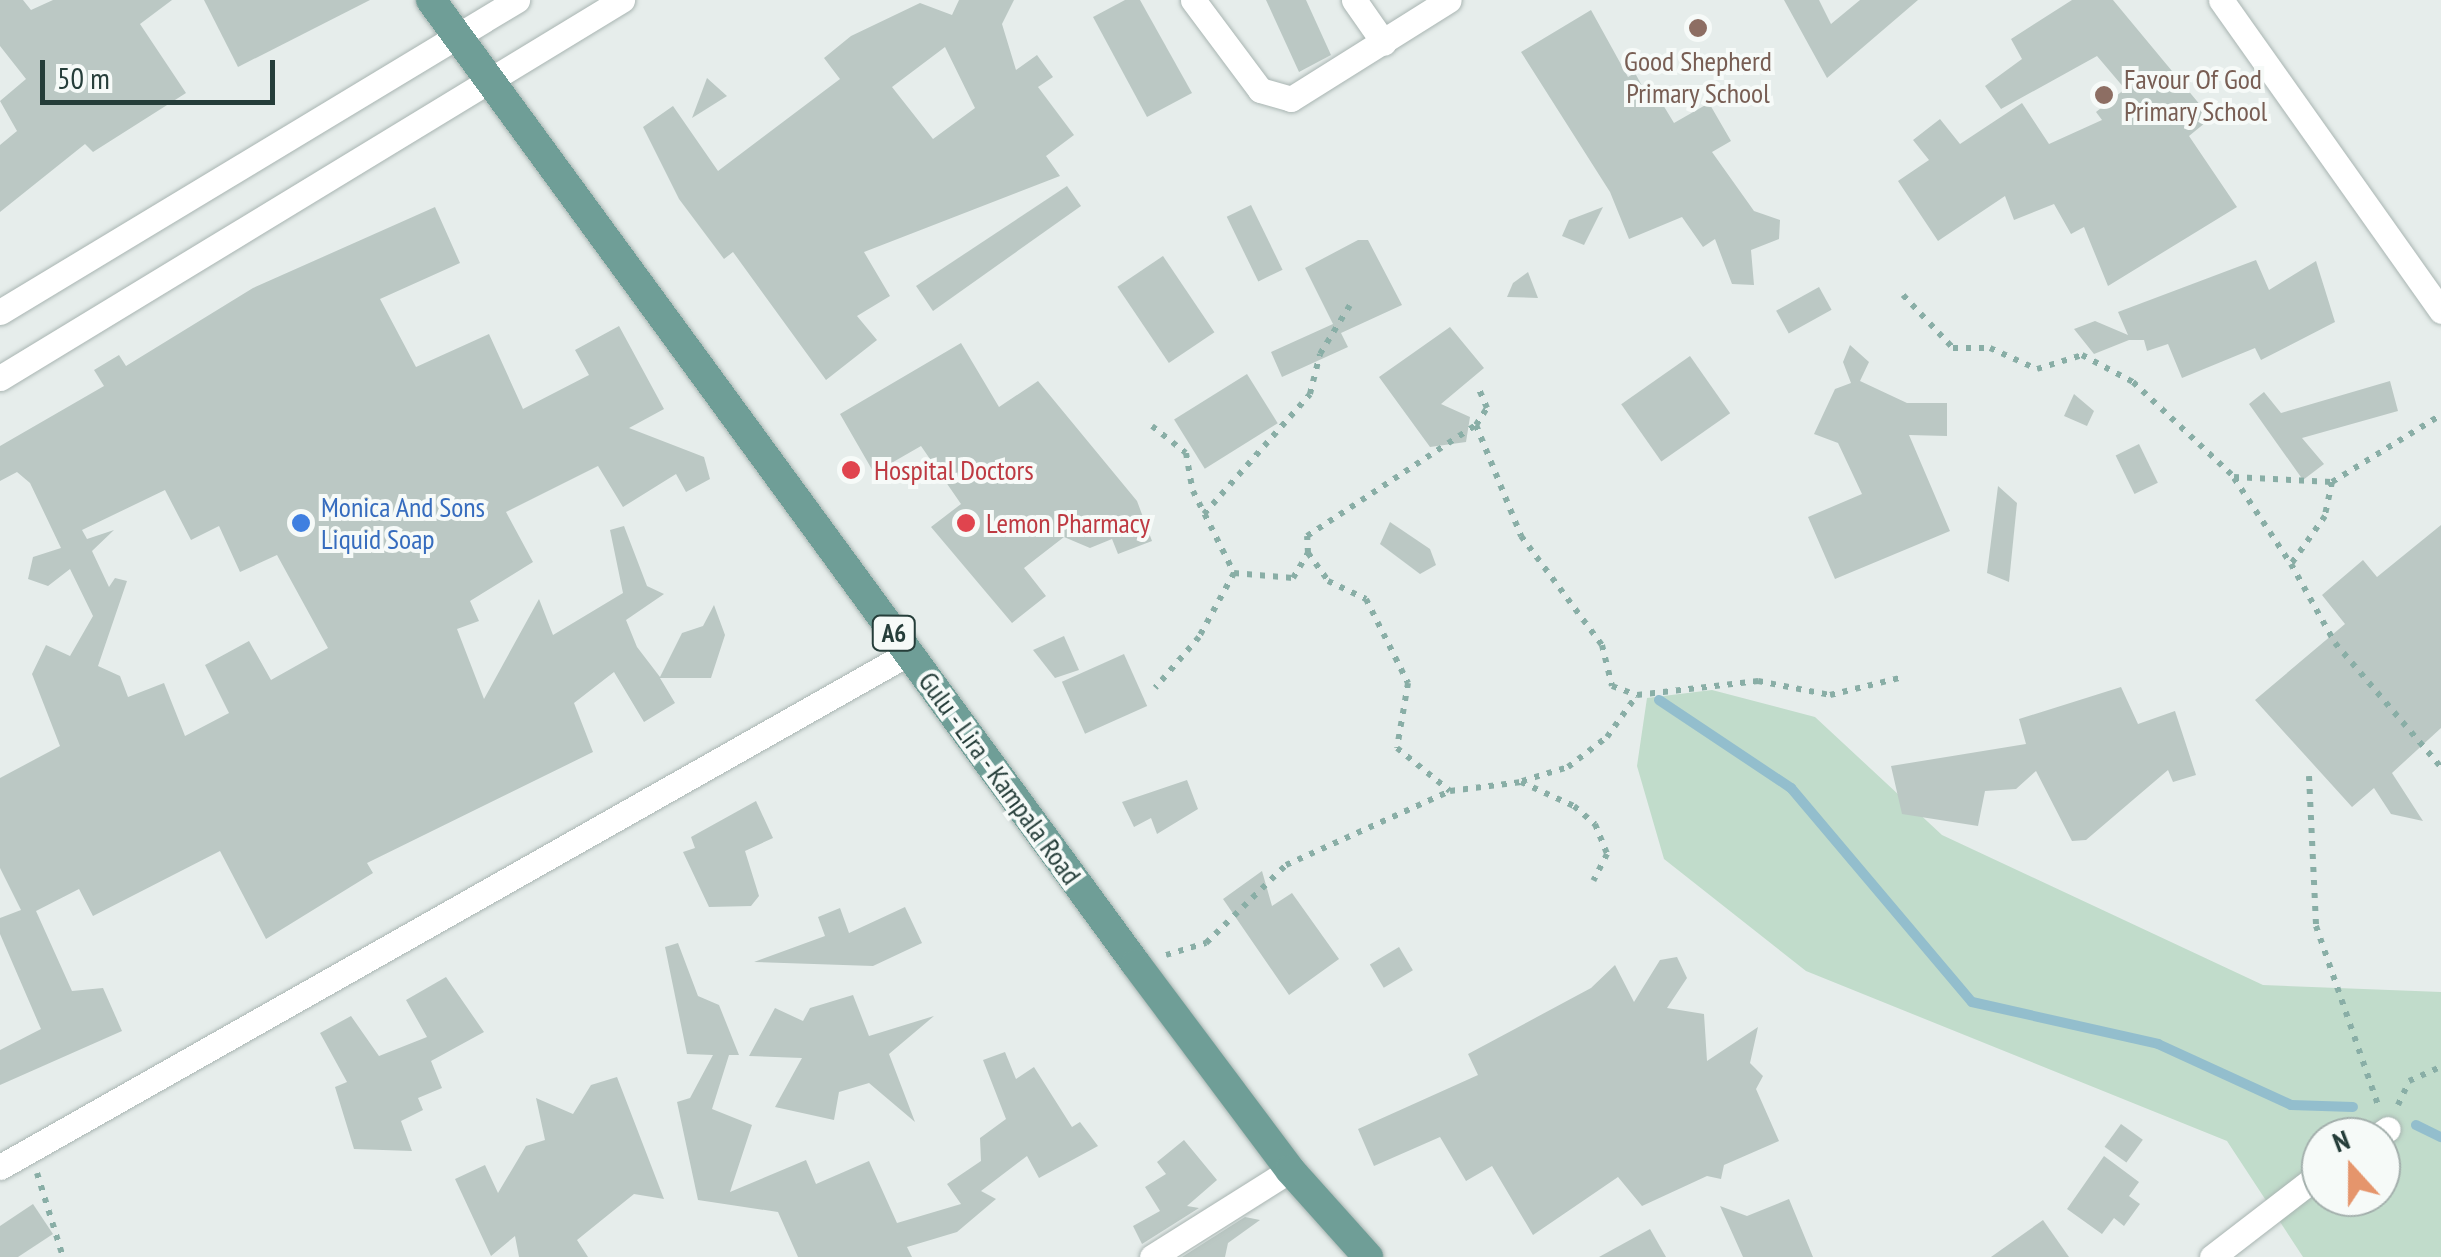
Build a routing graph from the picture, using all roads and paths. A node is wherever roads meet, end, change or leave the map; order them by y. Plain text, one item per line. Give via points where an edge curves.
1 (431, 0) edge
2 (518, 0) edge
3 (622, 0) edge
4 (1194, 0) edge
5 (1354, 0) edge
6 (1449, 0) edge
7 (2221, 0) edge
8 (458, 36) junction
9 (1384, 43) junction
10 (491, 80) junction
11 (1902, 295) dead end
12 (1350, 305) dead end
13 (2441, 311) edge
14 (0, 312) edge
15 (0, 378) edge
16 (1477, 385) dead end
17 (2441, 415) edge
18 (1476, 424) junction
19 (1152, 426) dead end
20 (2234, 477) junction
21 (2332, 482) junction
22 (1204, 514) junction
23 (1308, 553) junction
24 (2291, 564) junction
25 (1234, 572) junction
26 (909, 654) junction
27 (1899, 678) dead end
28 (1155, 688) dead end
29 (1636, 695) junction
30 (2441, 767) edge
31 (2309, 776) dead end
32 (1521, 782) junction
33 (1450, 790) junction
34 (1593, 881) dead end
35 (1136, 964) junction
36 (2441, 1067) edge
37 (2377, 1117) edge
38 (2390, 1117) edge
39 (26, 1152) junction
40 (0, 1167) edge
41 (1290, 1170) junction
42 (2301, 1188) edge
43 (63, 1257) edge
44 (1152, 1257) edge
45 (1368, 1257) edge
46 (2212, 1257) edge

1 - 8 main road, Gulu - Lira - Kampala Road / A6
2 - 8 street
3 - 10 street
4 - 9 street via 1272,98 1316,88
5 - 9 street
6 - 9 street
7 - 13 street
8 - 10 main road, Gulu - Lira - Kampala Road / A6
8 - 14 street
10 - 15 street
10 - 26 main road, Gulu - Lira - Kampala Road / A6
11 - 20 path via 1953,348 1990,348 2037,369 2082,355 2133,382
12 - 22 path via 1320,354 1310,394
16 - 18 path via 1487,408
17 - 21 path
18 - 23 path via 1307,536
18 - 29 path via 1521,536 1602,645 1612,686
19 - 22 path via 1186,453
20 - 21 path
20 - 24 path
21 - 24 path via 2324,516
22 - 25 path
23 - 25 path via 1294,578
23 - 33 path via 1328,580 1366,600 1392,635 1408,683 1397,748
24 - 30 path via 2335,643
25 - 28 path via 1200,637
26 - 35 main road, Gulu - Lira - Kampala Road / A6
26 - 39 street
27 - 29 path via 1830,695 1758,682
29 - 32 path via 1607,737 1568,767
31 - 37 path via 2316,926
32 - 33 path
32 - 34 path via 1595,824 1607,854
33 - 35 path via 1286,864 1206,943
35 - 41 main road, Gulu - Lira - Kampala Road / A6
36 - 38 path via 2409,1081
39 - 40 street
39 - 43 path
41 - 44 street
41 - 45 main road, Gulu - Lira - Kampala Road / A6
42 - 46 street

